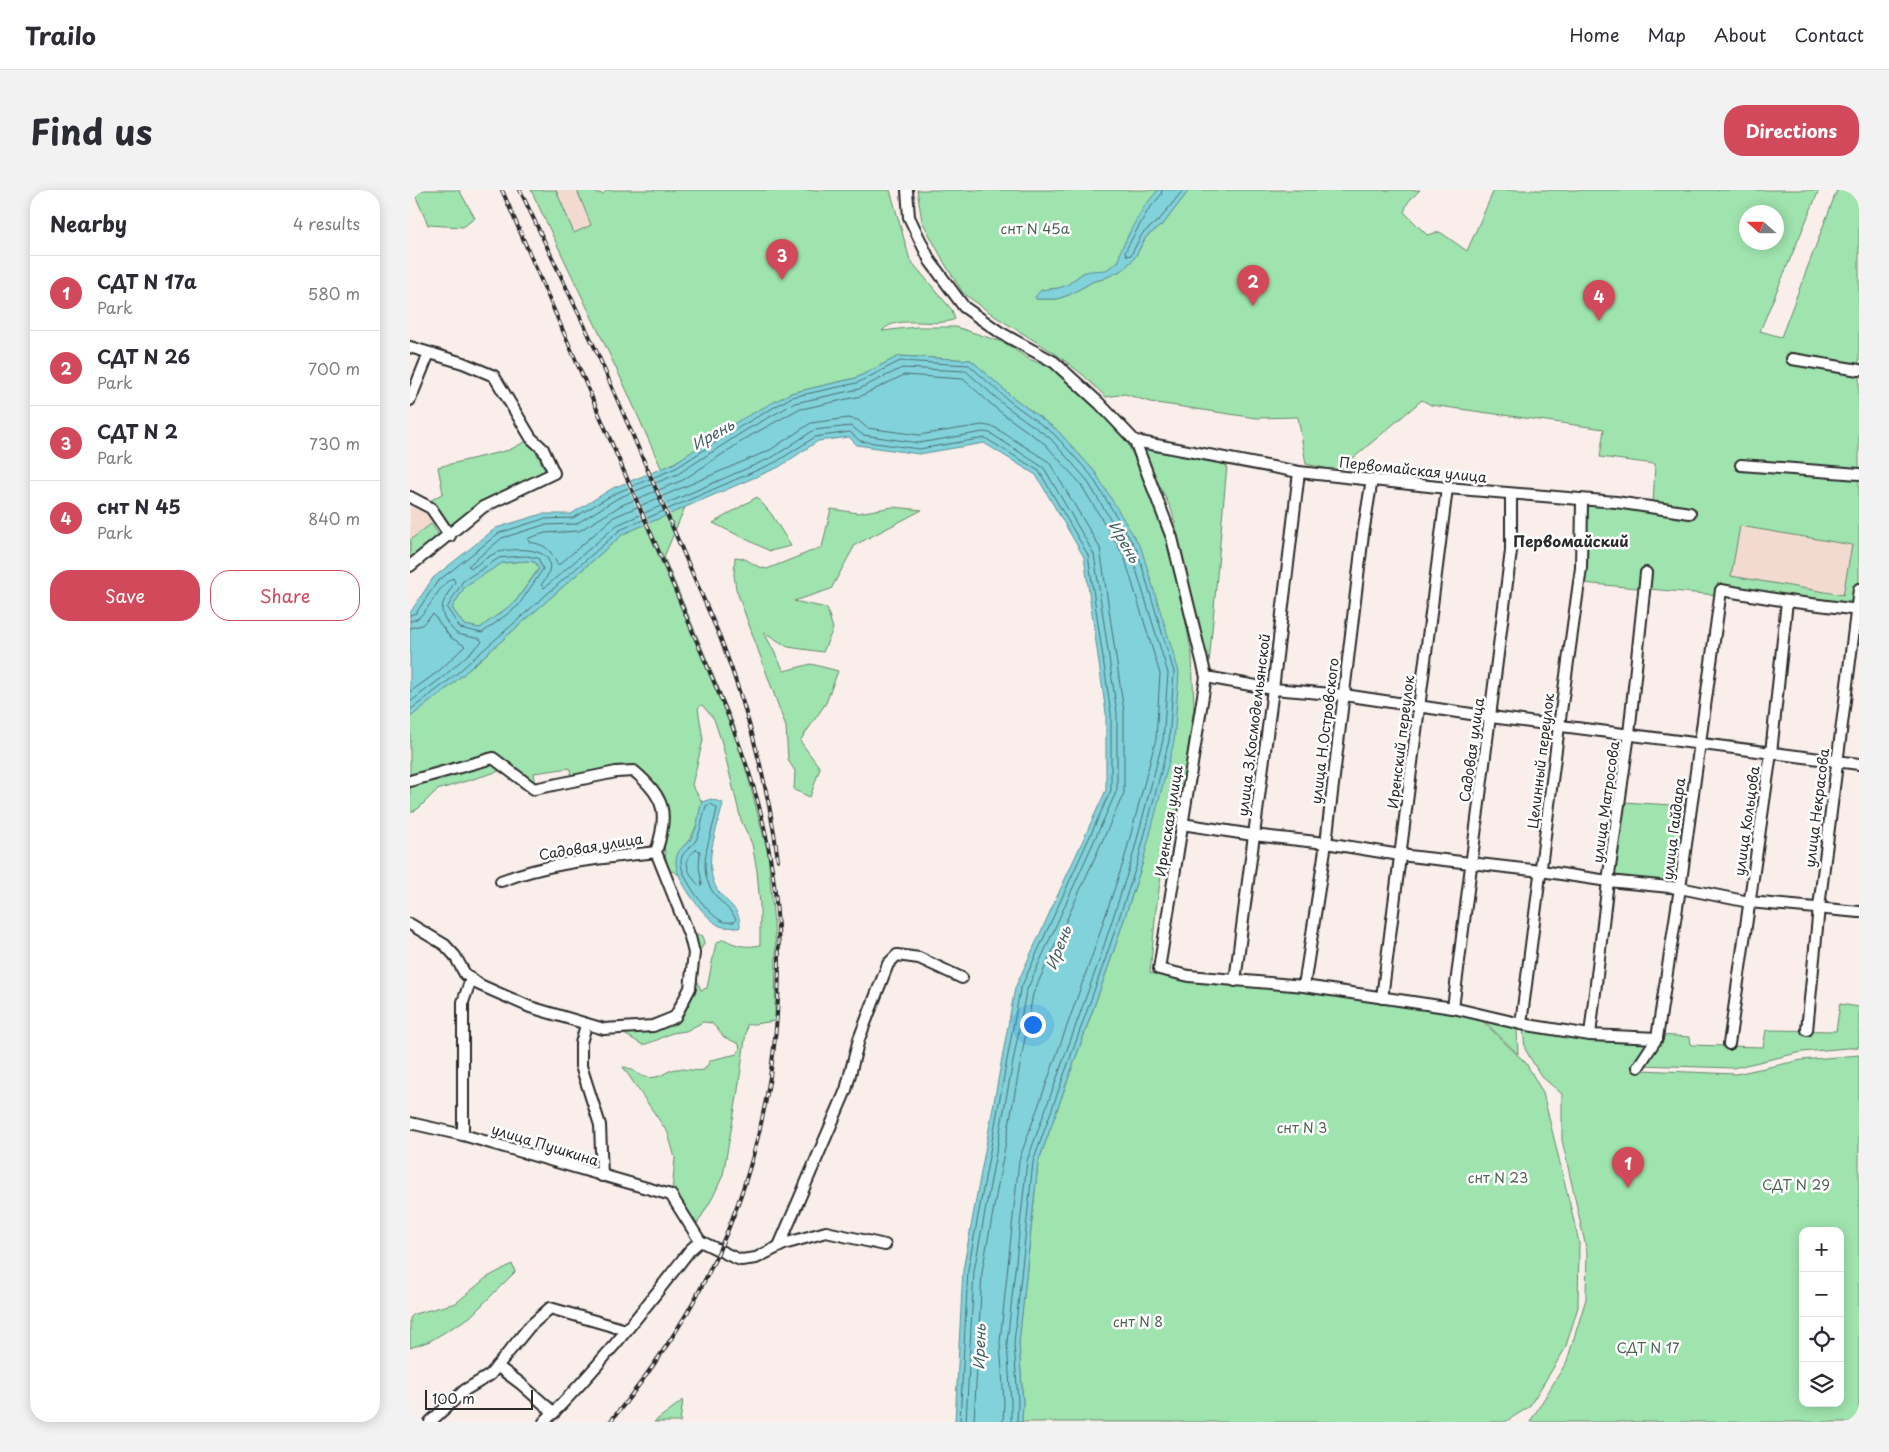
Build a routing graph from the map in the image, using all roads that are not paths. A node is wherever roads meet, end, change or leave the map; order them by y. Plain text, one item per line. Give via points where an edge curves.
1 (907, 190) edge
2 (410, 347) edge
3 (429, 353) junction
4 (1792, 359) dead end
5 (1859, 370) edge
6 (410, 400) edge
7 (1135, 441) junction
8 (1742, 466) dead end
9 (1299, 472) junction
10 (1859, 474) edge
11 (1372, 480) junction
12 (1446, 488) junction
13 (1512, 494) junction
14 (410, 498) edge
15 (1582, 501) junction
16 (1690, 513) dead end
17 (450, 536) junction
18 (410, 566) edge
19 (1646, 573) dead end
20 (1859, 589) edge
21 (1787, 601) junction
22 (1858, 610) edge
23 (1206, 677) junction
24 (1273, 689) junction
25 (1344, 695) junction
26 (1419, 707) junction
27 (1491, 717) junction
28 (1559, 726) junction
29 (1630, 734) junction
30 (1699, 743) junction
31 (1770, 753) junction
32 (1837, 761) junction
33 (1859, 764) edge
34 (410, 781) edge
35 (1182, 824) junction
36 (1253, 835) junction
37 (1326, 843) junction
38 (656, 852) junction
39 (1400, 856) junction
40 (1470, 864) junction
41 (1541, 871) junction
42 (501, 881) dead end
43 (1608, 881) junction
44 (1680, 888) junction
45 (1748, 902) junction
46 (1819, 907) junction
47 (1859, 912) edge
48 (410, 924) edge
49 (962, 978) dead end
50 (471, 979) junction
51 (1235, 981) junction
52 (1304, 986) junction
53 (1382, 998) junction
54 (1453, 1008) junction
55 (1521, 1024) junction
56 (586, 1025) junction
57 (1806, 1030) dead end
58 (1590, 1034) junction
59 (1657, 1038) junction
60 (1729, 1044) dead end
61 (1638, 1067) dead end
62 (410, 1123) edge
63 (463, 1135) junction
64 (602, 1176) junction
65 (700, 1241) junction
66 (779, 1246) junction
67 (885, 1246) dead end
68 (626, 1330) junction
69 (497, 1366) junction
70 (554, 1413) junction
71 (430, 1422) edge
72 (544, 1422) edge

1 - 7 street via 909,217 930,261 964,307 1001,333 1054,362
2 - 3 street
3 - 6 street
3 - 17 street via 494,376 531,438 543,449 554,473 483,508
4 - 5 street
7 - 9 street, Первомайская улица
7 - 23 street via 1172,538
8 - 10 street
9 - 11 street, Первомайская улица
9 - 24 street, улица З.Космодемьянской
11 - 12 street, Первомайская улица
11 - 25 street, улица Н.Островского
12 - 13 street, Первомайская улица
12 - 26 street, Иренский переулок
13 - 15 street, Первомайская улица
13 - 27 street, Садовая улица via 1510,552
14 - 17 street via 431,508
15 - 16 street, Первомайская улица via 1616,502
15 - 28 street, Целинный переулок via 1580,568
17 - 18 street
19 - 29 street, улица Матросова
20 - 22 street, улица Некрасова
21 - 22 street
21 - 30 street, улица Гайдара via 1721,590
21 - 31 street, улица Кольцова
22 - 32 street, улица Некрасова
23 - 24 street
23 - 35 street, Иренская улица
24 - 25 street
24 - 36 street, улица З.Космодемьянской
25 - 26 street
25 - 37 street, улица Н.Островского
26 - 27 street
26 - 39 street, Иренский переулок
27 - 28 street
27 - 40 street, Садовая улица
28 - 29 street
28 - 41 street, Целинный переулок
29 - 30 street
29 - 43 street, улица Матросова
30 - 31 street
30 - 44 street, улица Гайдара
31 - 32 street
31 - 45 street, улица Кольцова
32 - 33 street
32 - 46 street, улица Некрасова
34 - 38 street, Садовая улица via 493,758 534,789 634,771 648,782 662,802 664,816
35 - 36 street
35 - 51 street, Иренская улица via 1159,969
36 - 37 street
36 - 51 street, улица З.Космодемьянской
37 - 39 street
37 - 52 street, улица Н.Островского
38 - 42 street, Садовая улица via 551,866
38 - 56 street, Садовая улица via 694,953 690,988 675,1017 653,1026 604,1029
39 - 40 street
39 - 53 street, Иренский переулок
40 - 41 street
40 - 54 street, Садовая улица
41 - 43 street
41 - 55 street, Целинный переулок
43 - 44 street
43 - 58 street, улица Матросова
44 - 45 street
44 - 59 street, улица Гайдара
45 - 46 street
45 - 60 street, улица Кольцова
46 - 47 street
46 - 57 street, улица Некрасова
48 - 50 street, Садовая улица via 445,945
49 - 66 street via 909,956 897,955 888,964 859,1039 846,1090
50 - 56 street, Садовая улица via 530,1007
50 - 63 street via 463,1002
51 - 52 street
52 - 53 street
53 - 54 street
54 - 55 street
55 - 58 street
56 - 64 street via 580,1043 581,1066 600,1125
58 - 59 street
59 - 61 street, улица Гайдара
62 - 63 street, улица Пушкина
63 - 64 street, улица Пушкина
64 - 65 street, улица Пушкина via 671,1195
65 - 66 street via 733,1257 748,1260
65 - 68 street
66 - 67 street via 826,1232
68 - 69 street via 550,1308 528,1327
68 - 70 street
69 - 70 street
69 - 71 street
70 - 72 street

